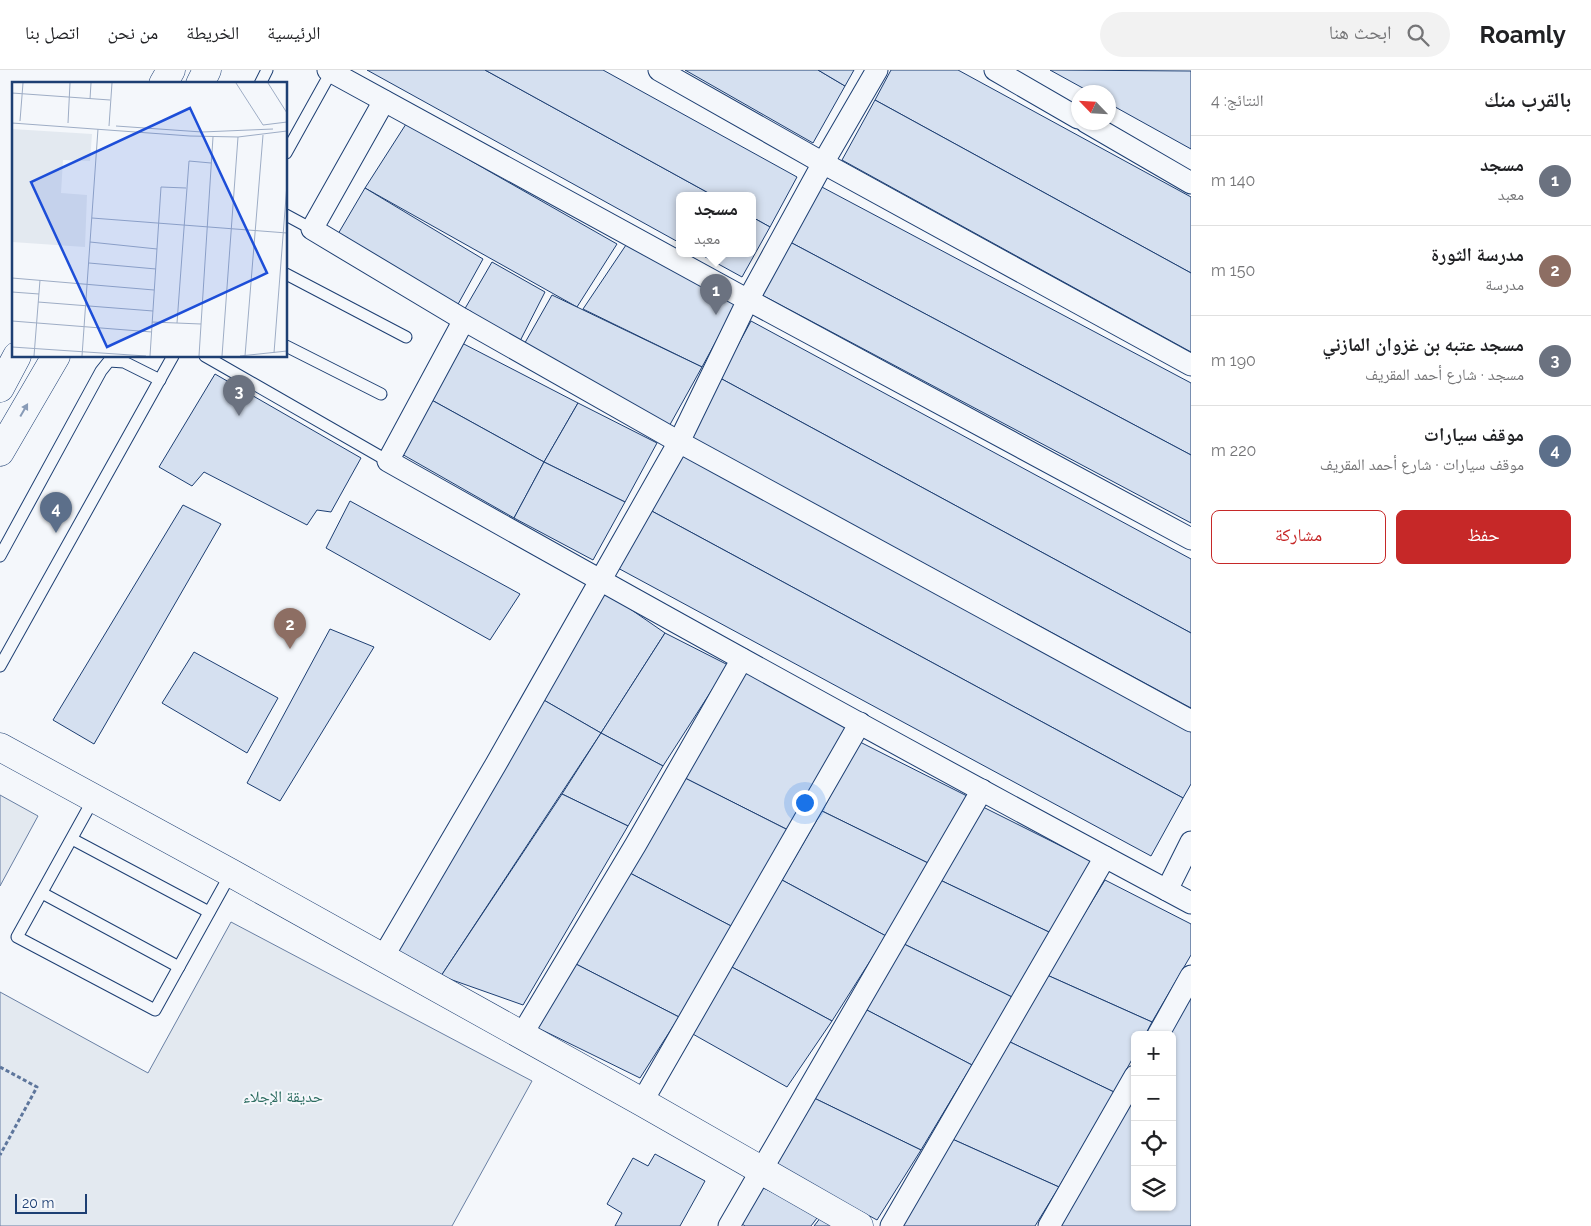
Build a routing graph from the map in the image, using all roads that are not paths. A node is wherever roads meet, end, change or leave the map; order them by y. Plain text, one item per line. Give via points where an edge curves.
1 (171, 70) edge
2 (207, 70) edge
3 (267, 70) edge
4 (659, 70) edge
5 (877, 70) edge
6 (995, 70) edge
7 (330, 71) edge
8 (164, 82) edge
9 (201, 82) edge
10 (261, 82) edge
11 (384, 101) junction
12 (1071, 114) edge
13 (1100, 130) edge
14 (288, 148) edge
15 (823, 163) junction
16 (1191, 183) edge
17 (288, 216) edge
18 (312, 229) junction
19 (288, 275) edge
20 (748, 300) junction
21 (464, 320) junction
22 (406, 337) dead end
23 (288, 347) edge
24 (16, 358) edge
25 (49, 358) edge
26 (172, 358) edge
27 (208, 358) edge
28 (111, 359) edge
29 (1191, 364) edge
30 (160, 380) junction
31 (0, 388) edge
32 (381, 394) dead end
33 (679, 442) junction
34 (0, 452) edge
35 (388, 461) junction
36 (1191, 539) edge
37 (0, 556) edge
38 (600, 581) junction
39 (742, 658) junction
40 (0, 666) edge
41 (1191, 722) edge
42 (860, 723) junction
43 (0, 747) edge
44 (982, 790) junction
45 (94, 798) junction
46 (72, 839) junction
47 (1191, 842) edge
48 (1105, 857) junction
49 (231, 873) junction
50 (1167, 890) junction
51 (42, 893) junction
52 (1191, 903) edge
53 (209, 912) junction
54 (383, 957) junction
55 (179, 967) junction
56 (1191, 976) edge
57 (1160, 1031) edge
58 (521, 1036) junction
59 (1131, 1083) edge
60 (642, 1102) junction
61 (762, 1169) junction
62 (730, 1226) edge
63 (859, 1226) edge
64 (891, 1226) edge
65 (1049, 1226) edge

1 - 8 main road
2 - 9 main road
3 - 10 lane
4 - 15 street
5 - 15 street
6 - 12 street
7 - 11 street
7 - 14 lane
11 - 18 street
11 - 20 street
13 - 16 street
15 - 20 street
15 - 29 street
17 - 18 lane
18 - 21 street
19 - 22 lane
20 - 33 street
20 - 36 street
21 - 33 street
21 - 35 street
23 - 32 lane
24 - 31 main road
34 -> 25 main road
26 - 30 lane
27 - 35 lane
28 - 30 lane
28 - 37 lane via 101,371
30 - 40 lane
33 - 38 street
33 - 41 street
35 - 38 street
38 - 39 street
38 - 54 street
39 - 42 street
39 - 58 street
42 - 44 street
42 - 60 street
43 - 45 main road
44 - 48 street
44 - 61 street
45 - 46 lane
45 - 49 main road
46 - 51 lane
46 - 53 lane
47 - 50 street
48 - 50 street
48 - 64 street
49 - 53 lane
49 - 54 main road
50 - 52 street
51 - 55 lane
51 - 55 lane via 17,937 155,1010
53 - 55 lane
54 - 58 main road
56 - 57 street
58 - 60 main road
59 - 65 street
60 - 61 main road
61 - 62 street
61 - 63 main road

